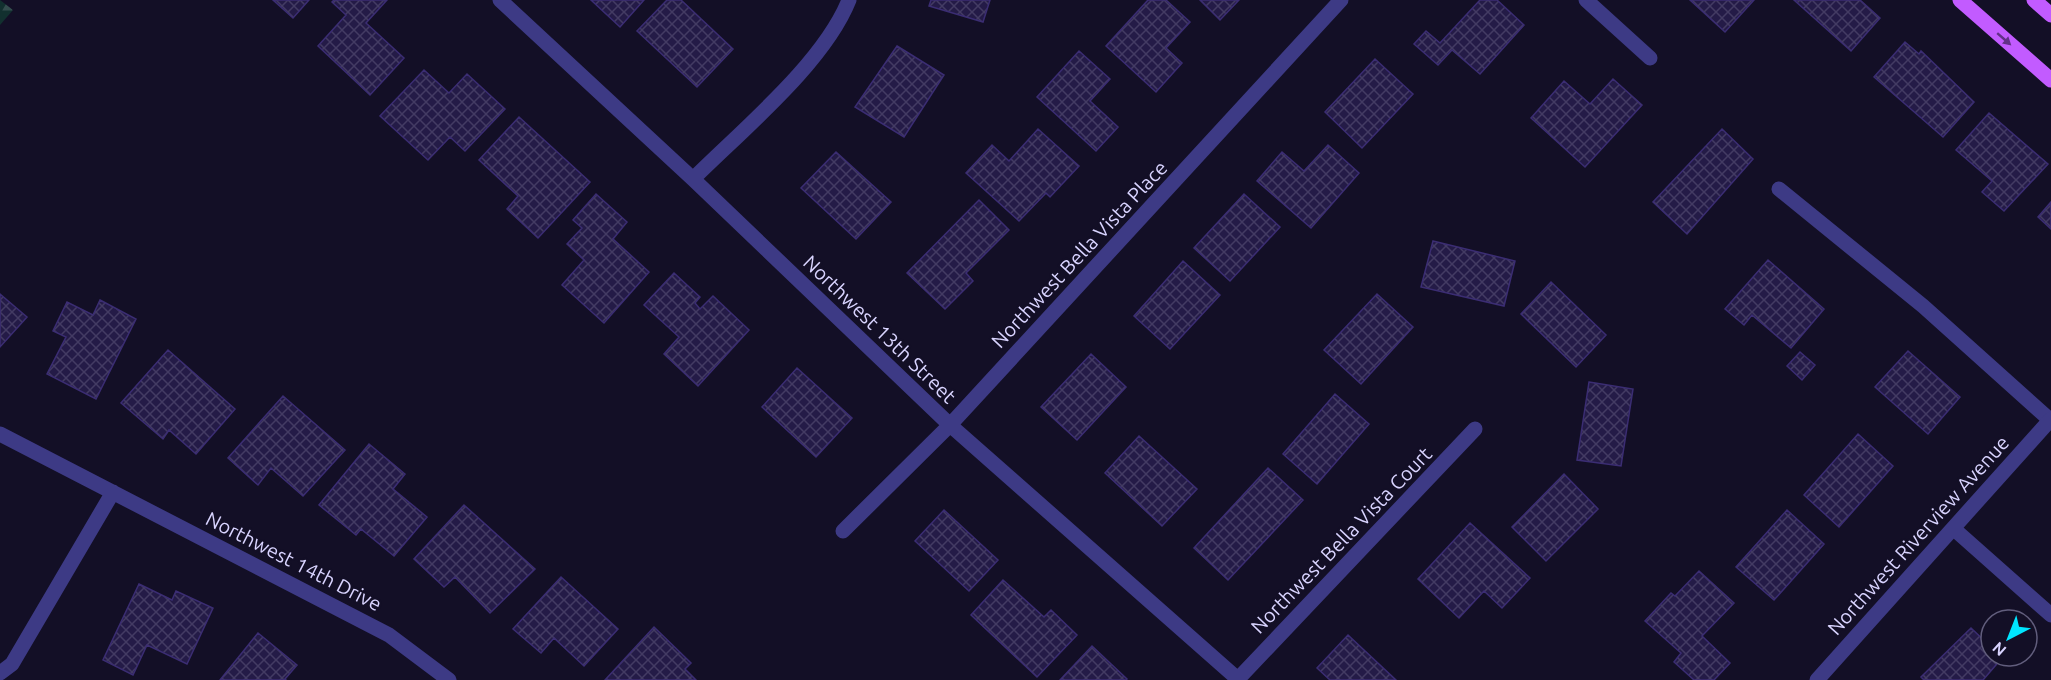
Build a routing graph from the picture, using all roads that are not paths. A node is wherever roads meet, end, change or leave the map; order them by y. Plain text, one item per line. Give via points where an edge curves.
1 (500, 0) edge
2 (849, 0) edge
3 (1341, 0) edge
4 (1586, 0) edge
5 (1960, 0) edge
6 (2034, 0) edge
7 (2051, 15) edge
8 (1650, 58) dead end
9 (2051, 80) edge
10 (693, 179) junction
11 (1779, 189) dead end
12 (2051, 420) edge
13 (950, 425) junction
14 (1475, 429) dead end
15 (0, 434) edge
16 (113, 492) junction
17 (1954, 529) junction
18 (843, 531) dead end
19 (2051, 615) edge
20 (0, 673) edge
21 (449, 680) edge
22 (1238, 680) edge
23 (1817, 680) edge

1 - 10 street, Northwest 13th Street
2 - 10 street via 842,19 811,61
3 - 13 street, Northwest Bella Vista Place
4 - 8 street
5 -> 9 main road
6 - 7 main road
10 - 13 street, Northwest 13th Street
11 - 12 street via 1923,306
12 - 17 street, Northwest Riverview Avenue
13 - 18 street, Northwest Bella Vista Place
13 - 22 street, Northwest 13th Street
14 - 22 street, Northwest Bella Vista Court
15 - 16 street, Northwest 14th Drive
16 - 20 street via 12,664
16 - 21 street, Northwest 14th Drive via 389,634
17 - 19 street
17 - 23 street, Northwest Riverview Avenue

